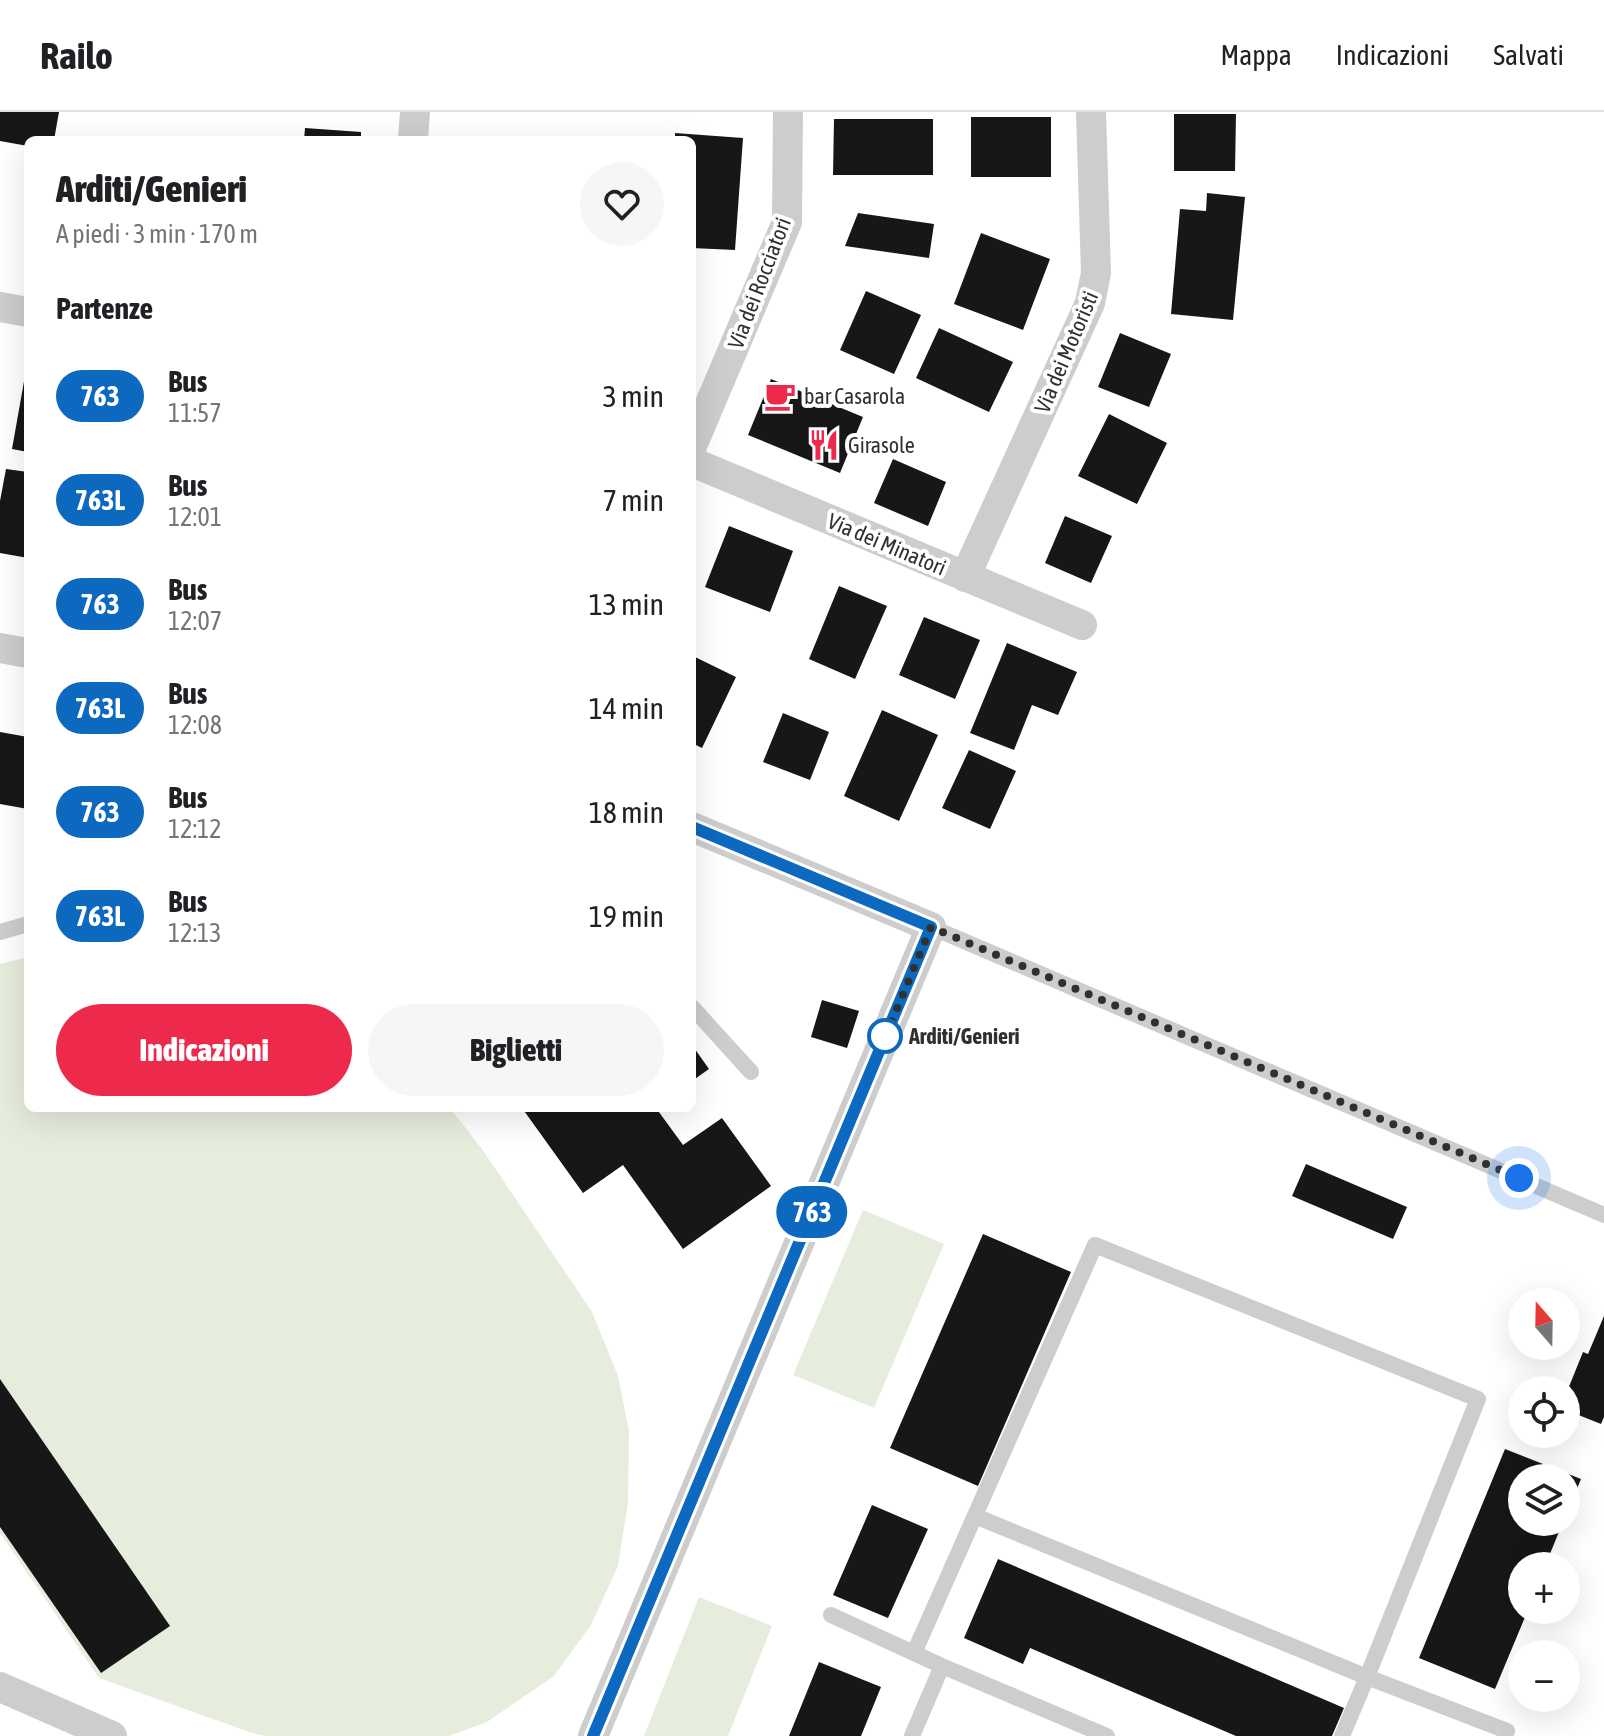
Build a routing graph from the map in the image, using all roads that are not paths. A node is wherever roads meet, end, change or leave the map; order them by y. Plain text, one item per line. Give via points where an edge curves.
1 (415, 112) edge
2 (788, 112) edge
3 (1091, 112) edge
4 (413, 136) edge
5 (0, 307) edge
6 (24, 311) edge
7 (696, 437) edge
8 (696, 464) edge
9 (965, 577) junction
10 (1082, 625) dead end
11 (0, 648) edge
12 (24, 652) edge
13 (696, 829) edge
14 (24, 925) edge
15 (931, 927) junction
16 (0, 932) edge
17 (696, 1011) edge
18 (751, 1072) dead end
19 (1604, 1215) edge
20 (975, 1516) junction
21 (831, 1615) dead end
22 (914, 1653) junction
23 (942, 1666) junction
24 (1367, 1677) junction
25 (0, 1687) edge
26 (112, 1736) edge
27 (593, 1736) edge
28 (912, 1736) edge
29 (1107, 1736) edge
30 (1342, 1736) edge
31 (1505, 1736) edge

1 - 4 street
2 - 7 street, Via dei Rocciatori via 787,222
3 - 9 street, Via dei Motoristi via 1093,294
5 - 6 street
8 - 9 street, Via dei Minatori
9 - 10 street, Via dei Minatori
11 - 12 street
13 - 15 street
14 - 16 lane
15 - 19 lane
15 - 27 street
17 - 18 lane
20 - 22 lane
20 - 24 lane
20 - 24 lane via 1095,1245 1478,1399
21 - 22 lane
22 - 23 lane
23 - 28 lane
23 - 29 lane
24 - 30 lane
24 - 31 lane via 1507,1731
25 - 26 street

